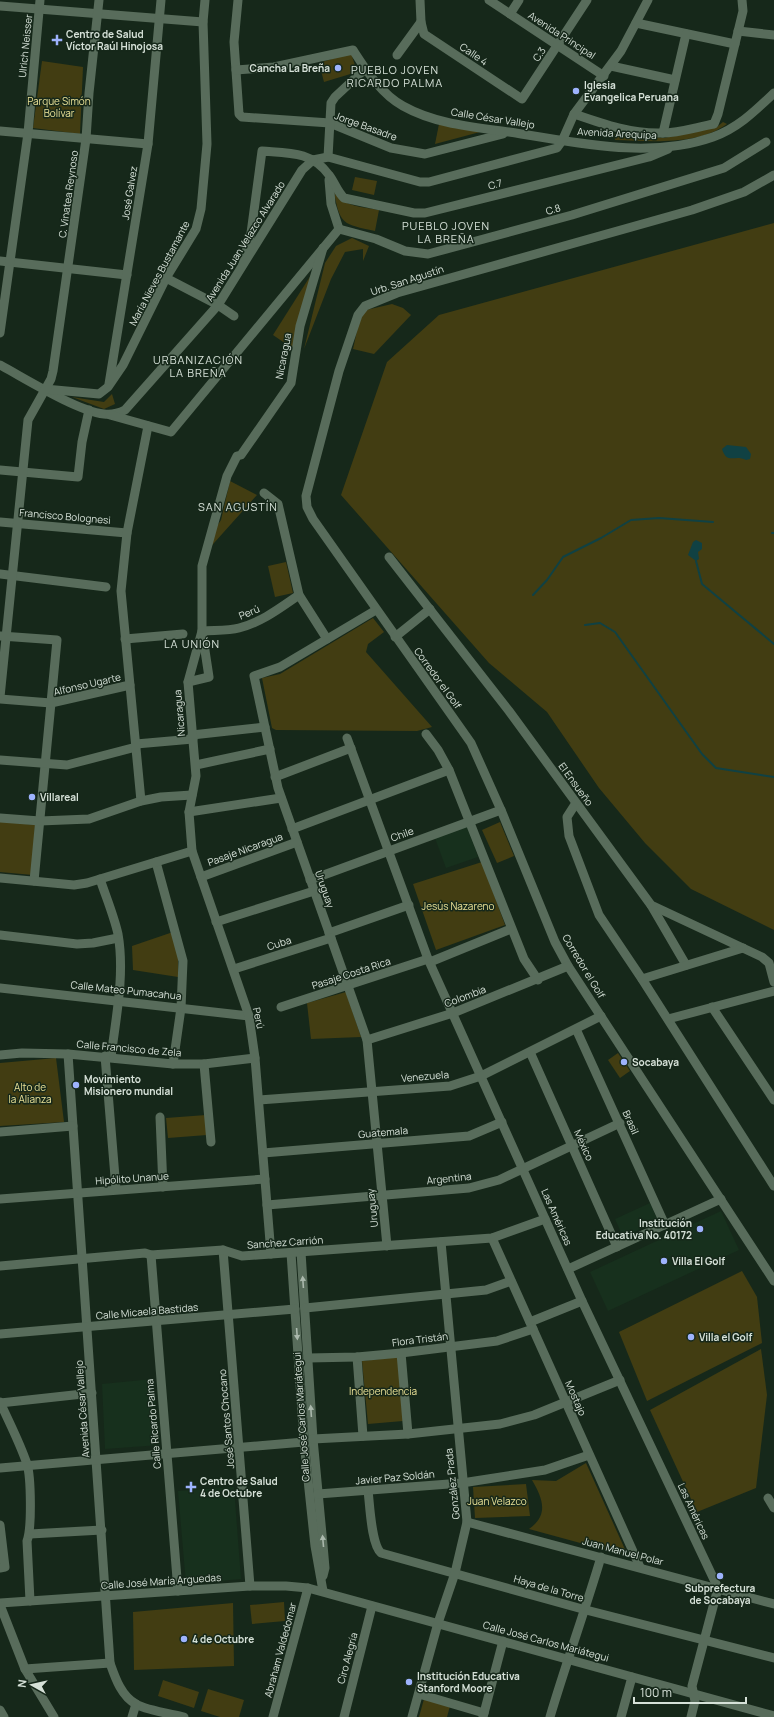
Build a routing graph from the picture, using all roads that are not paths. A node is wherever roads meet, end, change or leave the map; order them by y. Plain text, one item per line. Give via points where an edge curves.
1 (99, 0) edge
2 (161, 0) edge
3 (205, 0) edge
4 (238, 0) edge
5 (420, 0) edge
6 (488, 0) edge
7 (519, 0) edge
8 (587, 0) edge
9 (742, 0) edge
10 (646, 1) edge
11 (40, 4) edge
12 (0, 6) edge
13 (97, 13) junction
14 (510, 14) junction
15 (158, 18) junction
16 (203, 22) junction
17 (421, 22) junction
18 (636, 23) junction
19 (738, 31) junction
20 (686, 34) junction
21 (774, 34) edge
22 (735, 44) junction
23 (558, 45) junction
24 (397, 55) dead end
25 (611, 66) junction
26 (365, 69) junction
27 (236, 70) junction
28 (604, 76) junction
29 (675, 80) junction
30 (774, 93) edge
31 (522, 99) joint
32 (574, 114) junction
33 (330, 124) junction
34 (0, 131) edge
35 (508, 132) junction
36 (28, 133) junction
37 (663, 133) junction
38 (86, 139) junction
39 (562, 141) junction
40 (766, 142) dead end
41 (148, 144) junction
42 (676, 146) junction
43 (328, 158) junction
44 (313, 160) junction
45 (329, 174) junction
46 (774, 175) edge
47 (339, 229) junction
48 (323, 248) junction
49 (0, 261) edge
50 (10, 262) junction
51 (244, 264) junction
52 (69, 268) junction
53 (127, 275) junction
54 (166, 278) junction
55 (218, 305) junction
56 (234, 316) dead end
57 (0, 333) edge
58 (0, 365) edge
59 (108, 387) junction
60 (45, 389) junction
61 (89, 410) junction
62 (109, 415) junction
63 (148, 426) junction
64 (0, 470) edge
65 (23, 472) junction
66 (264, 493) dead end
67 (0, 522) edge
68 (18, 523) junction
69 (128, 533) junction
70 (389, 557) dead end
71 (0, 574) edge
72 (12, 575) junction
73 (106, 587) dead end
74 (299, 595) junction
75 (430, 609) junction
76 (376, 610) junction
77 (202, 631) junction
78 (183, 634) dead end
79 (3, 636) edge
80 (395, 637) junction
81 (126, 639) junction
82 (327, 639) junction
83 (188, 682) junction
84 (130, 685) junction
85 (0, 698) edge
86 (51, 703) junction
87 (265, 727) junction
88 (426, 734) dead end
89 (193, 737) junction
90 (347, 738) dead end
91 (136, 745) junction
92 (351, 748) junction
93 (270, 749) junction
94 (0, 760) edge
95 (45, 764) junction
96 (196, 765) junction
97 (449, 770) junction
98 (275, 777) junction
99 (192, 795) junction
100 (281, 798) junction
101 (370, 799) junction
102 (141, 801) junction
103 (576, 803) junction
104 (501, 810) junction
105 (188, 812) junction
106 (0, 818) edge
107 (40, 821) junction
108 (469, 822) junction
109 (292, 829) junction
110 (297, 842) junction
111 (388, 850) junction
112 (192, 851) junction
113 (156, 862) junction
114 (201, 877) junction
115 (0, 878) edge
116 (100, 879) junction
117 (310, 880) junction
118 (34, 881) junction
119 (314, 891) junction
120 (408, 905) junction
121 (651, 905) junction
122 (216, 922) junction
123 (512, 929) junction
124 (0, 934) edge
125 (330, 936) junction
126 (118, 938) junction
127 (744, 948) junction
128 (429, 960) junction
129 (686, 965) junction
130 (568, 966) junction
131 (234, 969) junction
132 (642, 979) junction
133 (538, 980) junction
134 (774, 982) edge
135 (348, 985) junction
136 (0, 988) edge
137 (774, 990) edge
138 (118, 1001) junction
139 (281, 1007) dead end
140 (712, 1007) junction
141 (181, 1008) junction
142 (453, 1013) junction
143 (249, 1016) junction
144 (601, 1016) junction
145 (668, 1019) junction
146 (576, 1029) junction
147 (367, 1040) junction
148 (530, 1052) junction
149 (68, 1054) junction
150 (0, 1055) edge
151 (108, 1056) junction
152 (255, 1058) junction
153 (173, 1064) junction
154 (204, 1064) junction
155 (481, 1076) junction
156 (372, 1092) junction
157 (259, 1100) junction
158 (774, 1100) edge
159 (160, 1117) dead end
160 (502, 1122) junction
161 (620, 1123) junction
162 (74, 1126) junction
163 (0, 1132) edge
164 (211, 1142) dead end
165 (377, 1143) junction
166 (572, 1146) junction
167 (263, 1153) junction
168 (523, 1169) junction
169 (265, 1179) junction
170 (774, 1186) edge
171 (163, 1187) junction
172 (116, 1189) junction
173 (78, 1192) junction
174 (382, 1196) junction
175 (0, 1199) edge
176 (720, 1199) junction
177 (267, 1205) junction
178 (545, 1219) junction
179 (665, 1225) junction
180 (492, 1238) junction
181 (441, 1242) junction
182 (387, 1246) junction
183 (617, 1247) junction
184 (223, 1250) junction
185 (301, 1252) junction
186 (291, 1253) junction
187 (271, 1254) junction
188 (151, 1255) junction
189 (83, 1260) junction
190 (0, 1266) edge
191 (568, 1269) junction
192 (511, 1281) junction
193 (774, 1281) edge
194 (446, 1294) junction
195 (582, 1301) junction
196 (305, 1308) junction
197 (295, 1309) junction
198 (228, 1315) junction
199 (156, 1321) junction
200 (531, 1326) junction
201 (88, 1327) junction
202 (0, 1334) edge
203 (450, 1347) junction
204 (401, 1353) junction
205 (357, 1357) junction
206 (308, 1358) junction
207 (620, 1380) junction
208 (92, 1393) junction
209 (0, 1403) edge
210 (566, 1403) junction
211 (458, 1430) junction
212 (408, 1434) junction
213 (364, 1436) junction
214 (309, 1440) junction
215 (239, 1448) junction
216 (167, 1454) junction
217 (590, 1455) junction
218 (97, 1460) junction
219 (28, 1465) junction
220 (0, 1468) edge
221 (462, 1483) junction
222 (368, 1491) junction
223 (318, 1494) junction
224 (768, 1498) dead end
225 (774, 1508) edge
226 (467, 1522) junction
227 (0, 1525) edge
228 (102, 1530) junction
229 (30, 1534) junction
230 (601, 1557) junction
231 (640, 1567) junction
232 (0, 1568) edge
233 (455, 1573) junction
234 (322, 1580) junction
235 (250, 1586) junction
236 (308, 1588) junction
237 (718, 1588) junction
238 (178, 1591) junction
239 (323, 1591) junction
240 (106, 1595) junction
241 (30, 1601) junction
242 (0, 1604) edge
243 (774, 1604) edge
244 (372, 1606) junction
245 (586, 1610) junction
246 (438, 1623) junction
247 (705, 1640) junction
248 (503, 1641) junction
249 (567, 1658) junction
250 (774, 1658) edge
251 (110, 1663) junction
252 (25, 1668) junction
253 (632, 1677) junction
254 (694, 1693) junction
255 (419, 1694) junction
256 (136, 1704) junction
257 (0, 1710) edge
258 (754, 1714) edge
259 (483, 1715) edge
260 (774, 1716) edge
261 (4, 1717) edge
262 (54, 1717) edge
263 (132, 1717) edge
264 (184, 1717) edge
265 (273, 1717) edge
266 (344, 1717) edge
267 (412, 1717) edge
268 (550, 1717) edge
269 (621, 1717) edge
270 (691, 1717) edge

1 - 13 street, C. Vinatea Reynoso
2 - 15 street, José Galvez
3 - 16 street, María Nieves Bustamante
4 - 27 street via 234,42
5 - 17 street
6 - 14 street, Avenida Principal
7 - 14 street
8 - 23 street, C.3
9 - 19 street via 743,11
10 - 18 street
11 - 12 street
11 - 13 street
11 - 36 street, Ulrich Neisser
13 - 15 street
13 - 38 street, C. Vinatea Reynoso
14 - 23 street, Avenida Principal
15 - 16 street
15 - 41 street, José Galvez
16 - 54 street, María Nieves Bustamante via 207,144 200,219
17 - 24 street
17 - 31 street, Calle 4 via 424,34
18 - 20 street
18 - 25 street
19 - 21 street
19 - 22 street
20 - 22 street
20 - 29 street
22 - 37 street via 714,124
23 - 28 street, Avenida Principal
23 - 31 street, C.3
25 - 28 street
25 - 29 street
26 - 27 street, Calle César Vallejo via 353,50 274,67
26 - 33 street via 331,103
26 - 35 street, Calle César Vallejo via 386,93 402,106 470,128
27 - 33 street, Jorge Basadre via 239,114 246,118
28 - 32 street
29 - 37 street
30 - 42 street, Avenida Arequipa via 735,127 713,137
32 - 37 street via 608,126 637,132
32 - 39 street
33 - 35 street, Jorge Basadre via 390,148 425,154
33 - 43 street
34 - 36 street
35 - 39 street, Calle César Vallejo
36 - 38 street
36 - 50 street, Ulrich Neisser
38 - 41 street
38 - 52 street, C. Vinatea Reynoso
39 - 42 street, Avenida Arequipa via 641,148
39 - 43 street via 557,148 429,182 420,182
40 - 47 street, C.8 via 724,168 572,215 428,254 405,251 376,239
41 - 53 street, José Galvez
42 - 45 street, C.7 via 649,157 425,213 344,198
43 - 44 street
44 - 45 street
44 - 51 street, Avenida Juan Velazco Alvarado via 302,170
44 - 51 street via 307,155 262,150 253,220
45 - 47 street via 331,204
46 - 76 street, Urb. San Agustín via 744,192 699,207 404,291 365,306 358,315 346,349 306,496 313,519
47 - 48 street
48 - 63 street via 171,432
48 - 77 street, Nicaragua via 300,326 291,382 241,455 237,456 227,476 202,566
49 - 50 street
50 - 52 street
50 - 57 street, Ulrich Neisser
51 - 55 street, Avenida Juan Velazco Alvarado
52 - 53 street
52 - 60 street, C. Vinatea Reynoso via 53,371
53 - 59 street, José Galvez
54 - 55 street
54 - 59 street, María Nieves Bustamante via 123,365
55 - 56 street
55 - 62 street, Avenida Juan Velazco Alvarado via 131,405
58 - 60 street
59 - 60 street via 99,394
60 - 61 street
60 - 65 street, C. Vinatea Reynoso via 28,420
61 - 62 street
61 - 65 street via 78,477
62 - 63 street
63 - 69 street
64 - 65 street
65 - 68 street, C. Vinatea Reynoso
66 - 74 street via 278,504
67 - 68 street, Francisco Bolognesi
68 - 69 street, Francisco Bolognesi
68 - 72 street, C. Vinatea Reynoso
69 - 81 street via 121,591
70 - 75 street, El Ensueño
71 - 72 street
72 - 73 street
72 - 79 street, C. Vinatea Reynoso
74 - 77 street, Perú via 263,619 244,626
74 - 82 street
75 - 80 street
75 - 103 street, El Ensueño
76 - 80 street, Corredor el Golf
76 - 82 street, Uruguay
77 - 83 street, Nicaragua
77 - 83 street via 209,677
78 - 81 street
79 - 85 street, C. Vinatea Reynoso
79 - 86 street via 57,640
80 - 104 street, Corredor el Golf via 471,743
81 - 84 street
82 - 87 street, Uruguay via 280,667 254,676
83 - 89 street, Nicaragua
84 - 86 street, Alfonso Ugarte
84 - 91 street
85 - 86 street, Alfonso Ugarte
86 - 95 street
87 - 89 street
87 - 93 street, Uruguay
88 - 97 street
89 - 91 street
89 - 96 street, Nicaragua
90 - 92 street, Las Américas
91 - 95 street via 67,766
91 - 102 street
92 - 98 street
92 - 101 street, Las Américas
93 - 96 street
93 - 98 street, Uruguay
94 - 95 street
95 - 107 street
96 - 99 street, Nicaragua
97 - 101 street
97 - 108 street
98 - 100 street, Uruguay
99 - 102 street
99 - 105 street, Perú
100 - 105 street
100 - 109 street, Uruguay
101 - 109 street
101 - 111 street, Las Américas
102 - 107 street via 89,819
103 - 121 street, El Ensueño
103 - 132 street via 567,817 569,836 599,915
104 - 108 street, Chile
104 - 130 street, Corredor el Golf via 555,942
105 - 112 street, Perú
106 - 107 street
107 - 118 street
108 - 111 street, Chile
108 - 123 street
109 - 110 street, Uruguay
110 - 114 street, Pasaje Nicaragua
110 - 117 street, Uruguay
111 - 117 street, Chile
111 - 120 street, Las Américas
112 - 113 street
112 - 114 street, Perú
113 - 116 street
113 - 141 street via 183,961
114 - 122 street, Perú
115 - 118 street
116 - 118 street via 74,884
116 - 126 street
117 - 119 street, Uruguay
119 - 122 street
119 - 125 street, Uruguay
120 - 125 street, Cuba
120 - 128 street, Las Américas
121 - 127 street, El Ensueño
121 - 129 street
122 - 131 street, Perú
123 - 128 street, Pasaje Costa Rica
123 - 133 street via 524,959
124 - 126 street via 77,944 93,944
125 - 131 street, Cuba
125 - 135 street, Uruguay
126 - 138 street via 121,959
127 - 129 street
127 - 134 street, El Ensueño via 769,963
128 - 135 street, Pasaje Costa Rica
128 - 142 street, Las Américas
129 - 132 street
130 - 133 street, Colombia
130 - 144 street, Corredor el Golf
131 - 143 street, Perú
132 - 145 street
133 - 142 street, Colombia
135 - 139 street, Pasaje Costa Rica
135 - 147 street, Uruguay
136 - 138 street, Calle Mateo Pumacahua
137 - 140 street
138 - 141 street, Calle Mateo Pumacahua
138 - 151 street
140 - 145 street
140 - 158 street
141 - 143 street, Calle Mateo Pumacahua
141 - 153 street
142 - 147 street, Colombia
142 - 155 street, Las Américas
143 - 152 street, Perú
144 - 146 street, Venezuela
144 - 176 street, Corredor el Golf
145 - 170 street
146 - 148 street, Venezuela
146 - 161 street, Brasil
147 - 156 street, Uruguay
148 - 155 street, Venezuela
148 - 166 street, México
149 - 150 street, Calle Francisco de Zela
149 - 151 street, Calle Francisco de Zela
149 - 162 street, Avenida César Vallejo
151 - 153 street, Calle Francisco de Zela
151 - 172 street
152 - 154 street, Calle Francisco de Zela
152 - 157 street, Perú
153 - 154 street, Calle Francisco de Zela
154 - 164 street
155 - 156 street, Venezuela via 450,1086
155 - 160 street, Las Américas
156 - 157 street, Venezuela
156 - 165 street, Uruguay
157 - 167 street, Perú
159 - 171 street
160 - 165 street, Guatemala via 469,1136
160 - 168 street, Las Américas
161 - 166 street, Argentina
161 - 179 street, Brasil
162 - 163 street
162 - 173 street, Avenida César Vallejo
165 - 167 street, Guatemala
165 - 174 street, Uruguay
166 - 168 street, Argentina
166 - 183 street, México
167 - 169 street, Perú
168 - 174 street, Argentina via 499,1180 470,1188
168 - 178 street, Las Américas
169 - 171 street, Hipólito Unanue
169 - 177 street, Perú
171 - 172 street, Hipólito Unanue
172 - 173 street, Hipólito Unanue
173 - 175 street, Hipólito Unanue
173 - 189 street, Avenida César Vallejo
174 - 177 street, Argentina
174 - 182 street, Uruguay
176 - 179 street
176 - 193 street, Corredor el Golf
177 - 187 street, Perú
178 - 180 street, Sanchez Carrión
178 - 191 street, Las Américas
179 - 183 street
180 - 181 street, Sanchez Carrión
180 - 192 street, Mostajo
181 - 182 street, Sanchez Carrión
181 - 194 street, González Prada
182 - 185 street, Sanchez Carrión
183 - 191 street
184 - 187 street, Sanchez Carrión via 242,1256
184 - 188 street, Sanchez Carrión
184 - 198 street, José Santos Chocano
185 - 186 street, Sanchez Carrión
196 -> 185 street, Calle José Carlos Mariátegui
186 - 187 street, Sanchez Carrión
186 - 197 street, Calle José Carlos Mariátegui
188 - 189 street, Sanchez Carrión via 144,1253
188 - 199 street, Calle Ricardo Palma
189 - 190 street, Sanchez Carrión
189 - 201 street, Avenida César Vallejo
191 - 195 street, Las Américas
192 - 194 street via 486,1290
192 - 200 street, Mostajo
194 - 196 street
194 - 203 street, González Prada
195 - 200 street, Flora Tristán
195 - 207 street, Las Américas
196 - 206 street, Calle José Carlos Mariátegui
197 - 198 street, Calle Micaela Bastidas
197 -> 214 street, Calle José Carlos Mariátegui
198 - 199 street, Calle Micaela Bastidas
198 - 215 street, José Santos Chocano
199 - 201 street, Calle Micaela Bastidas
199 - 216 street, Calle Ricardo Palma
200 - 203 street, Flora Tristán via 497,1341
200 - 210 street, Mostajo
201 - 202 street, Calle Micaela Bastidas
201 - 208 street, Avenida César Vallejo
203 - 204 street, Flora Tristán
203 - 211 street, González Prada
204 - 205 street, Flora Tristán
204 - 212 street
205 - 206 street, Flora Tristán
205 - 213 street
214 -> 206 street, Calle José Carlos Mariátegui
207 - 210 street
207 - 237 street, Las Américas
208 - 209 street
208 - 218 street, Avenida César Vallejo
209 - 219 street
210 - 211 street via 500,1424
210 - 217 street, Mostajo
211 - 212 street
211 - 221 street, González Prada
212 - 213 street
213 - 214 street
214 - 215 street
214 - 223 street, Calle José Carlos Mariátegui
214 - 234 street, Calle José Carlos Mariátegui via 315,1546
215 - 216 street
215 - 235 street, José Santos Chocano
216 - 218 street
216 - 238 street, Calle Ricardo Palma
217 - 221 street, Javier Paz Soldán via 545,1470
217 - 231 street, Mostajo
218 - 219 street
218 - 228 street, Avenida César Vallejo
219 - 220 street
219 - 229 street
221 - 222 street, Javier Paz Soldán
221 - 226 street, González Prada
222 - 223 street, Javier Paz Soldán
222 - 233 street, Haya de la Torre via 377,1549 381,1553
234 -> 223 street, Calle José Carlos Mariátegui via 325,1568
224 - 225 street
226 - 230 street, Juan Manuel Polar
226 - 233 street, González Prada
227 - 232 street via 5,1567
228 - 229 street
228 - 240 street, Avenida César Vallejo
229 - 241 street via 27,1540
230 - 231 street, Juan Manuel Polar
230 - 245 street
231 - 237 street, Juan Manuel Polar
233 - 245 street, Haya de la Torre
233 - 246 street, González Prada
234 - 239 street, Calle José Carlos Mariátegui
235 - 236 street, Calle José María Arguedas
235 - 238 street, Calle José María Arguedas
236 - 239 street, Calle José María Arguedas
236 - 265 street, Abraham Valdedomar
237 - 243 street, Juan Manuel Polar
237 - 247 street
238 - 240 street, Calle José María Arguedas
239 - 244 street, Calle José Carlos Mariátegui
240 - 241 street, Calle José María Arguedas
240 - 251 street, Avenida César Vallejo
241 - 242 street, Calle José María Arguedas
242 - 252 street
244 - 246 street, Calle José Carlos Mariátegui
244 - 266 street, Ciro Alegría
245 - 247 street, Haya de la Torre
245 - 249 street
246 - 248 street, Calle José Carlos Mariátegui
246 - 255 street, González Prada
247 - 250 street, Haya de la Torre
247 - 254 street via 692,1686
248 - 249 street, Calle José Carlos Mariátegui
248 - 259 street
249 - 253 street, Calle José Carlos Mariátegui
249 - 268 street
251 - 252 street
251 - 256 street, Avenida César Vallejo via 120,1686
252 - 262 street
253 - 254 street, Calle José Carlos Mariátegui
253 - 269 street
254 - 258 street, Calle José Carlos Mariátegui
254 - 270 street
255 - 259 street
255 - 267 street, González Prada
256 - 263 street
256 - 264 street
257 - 261 street
258 - 260 street, Calle José Carlos Mariátegui

